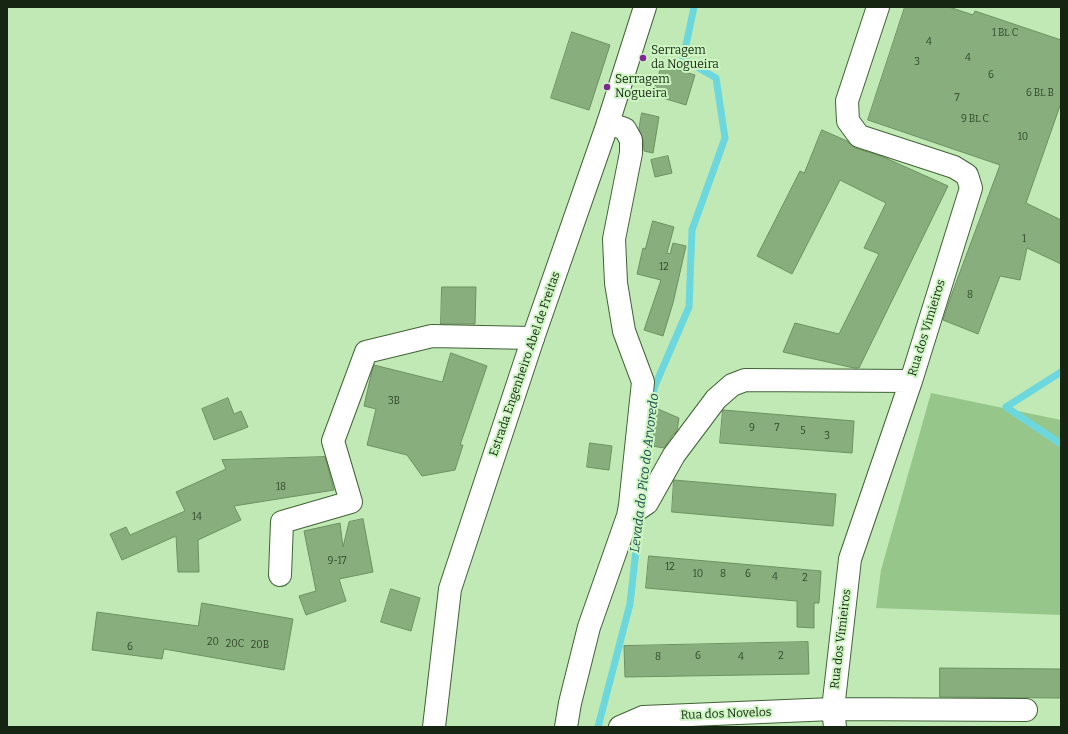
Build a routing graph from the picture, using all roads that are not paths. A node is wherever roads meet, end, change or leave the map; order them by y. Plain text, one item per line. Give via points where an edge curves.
1 (645, 7) edge
2 (878, 7) edge
3 (608, 123) junction
4 (532, 338) junction
5 (911, 381) junction
6 (628, 516) junction
7 (280, 575) dead end
8 (1026, 710) dead end
9 (834, 718) edge
10 (434, 727) edge
11 (566, 727) edge
12 (620, 727) edge

1 - 3 street, Estrada Engenheiro Abel de Freitas
2 - 5 street, Rua dos Vimieiros via 847,101 848,121 859,136 954,167 967,175 970,188
3 - 4 street, Estrada Engenheiro Abel de Freitas
3 - 6 street via 625,129 630,140 631,153 614,239 616,282 624,331 643,382
4 - 7 street via 432,336 366,352 333,441 351,502 282,522
4 - 10 street, Estrada Engenheiro Abel de Freitas via 450,589
5 - 6 street via 744,380 732,385 716,399 674,455 647,503
5 - 9 street, Rua dos Vimieiros via 850,559
6 - 11 street via 589,627
8 - 9 street, Rua dos Novelos
9 - 12 street, Rua dos Novelos via 643,717

